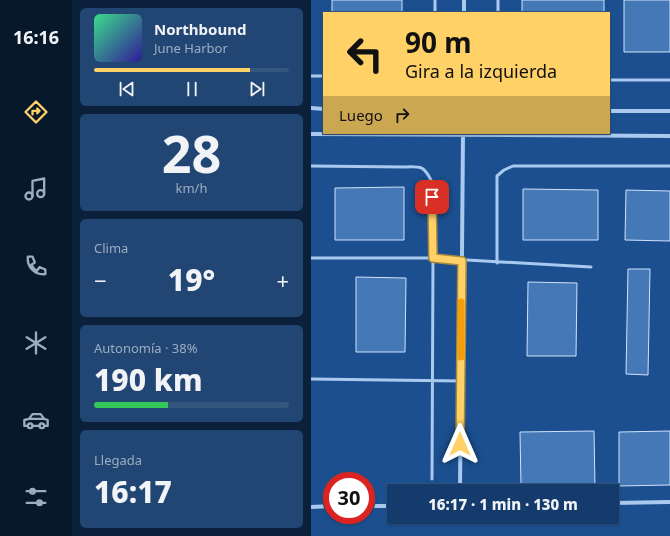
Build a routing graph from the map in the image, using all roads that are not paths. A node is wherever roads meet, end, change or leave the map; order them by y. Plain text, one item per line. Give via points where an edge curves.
1 (435, 0) edge
2 (464, 0) edge
3 (499, 0) edge
4 (435, 12) edge
5 (464, 12) edge
6 (498, 12) edge
7 (311, 76) edge
8 (323, 76) edge
9 (610, 80) edge
10 (670, 80) edge
11 (311, 108) edge
12 (323, 109) edge
13 (610, 111) edge
14 (670, 111) edge
15 (311, 134) edge
16 (463, 134) edge
17 (670, 136) edge
18 (311, 166) edge
19 (670, 166) edge
20 (311, 258) edge
21 (433, 258) junction
22 (462, 261) junction
23 (497, 263) junction
24 (591, 267) dead end
25 (311, 379) edge
26 (433, 380) junction
27 (461, 381) junction
28 (432, 479) dead end
29 (460, 484) edge
30 (670, 502) edge
31 (619, 503) edge
32 (323, 506) edge
33 (375, 506) edge
34 (387, 506) edge
35 (311, 507) edge

1 - 4 lane
2 - 5 street
3 - 6 lane
7 - 8 lane
9 - 10 lane
11 - 12 street
13 - 14 street
15 - 16 street
16 - 17 street
16 - 22 street
18 - 21 lane via 418,166 427,172 432,182
19 - 23 lane via 513,166 504,170 497,176
20 - 21 lane
21 - 22 lane
21 - 26 lane
22 - 23 lane
22 - 27 street
23 - 24 lane
25 - 26 lane
26 - 27 lane
26 - 28 lane
27 - 29 street
30 - 31 street
32 - 35 street
33 - 34 street

